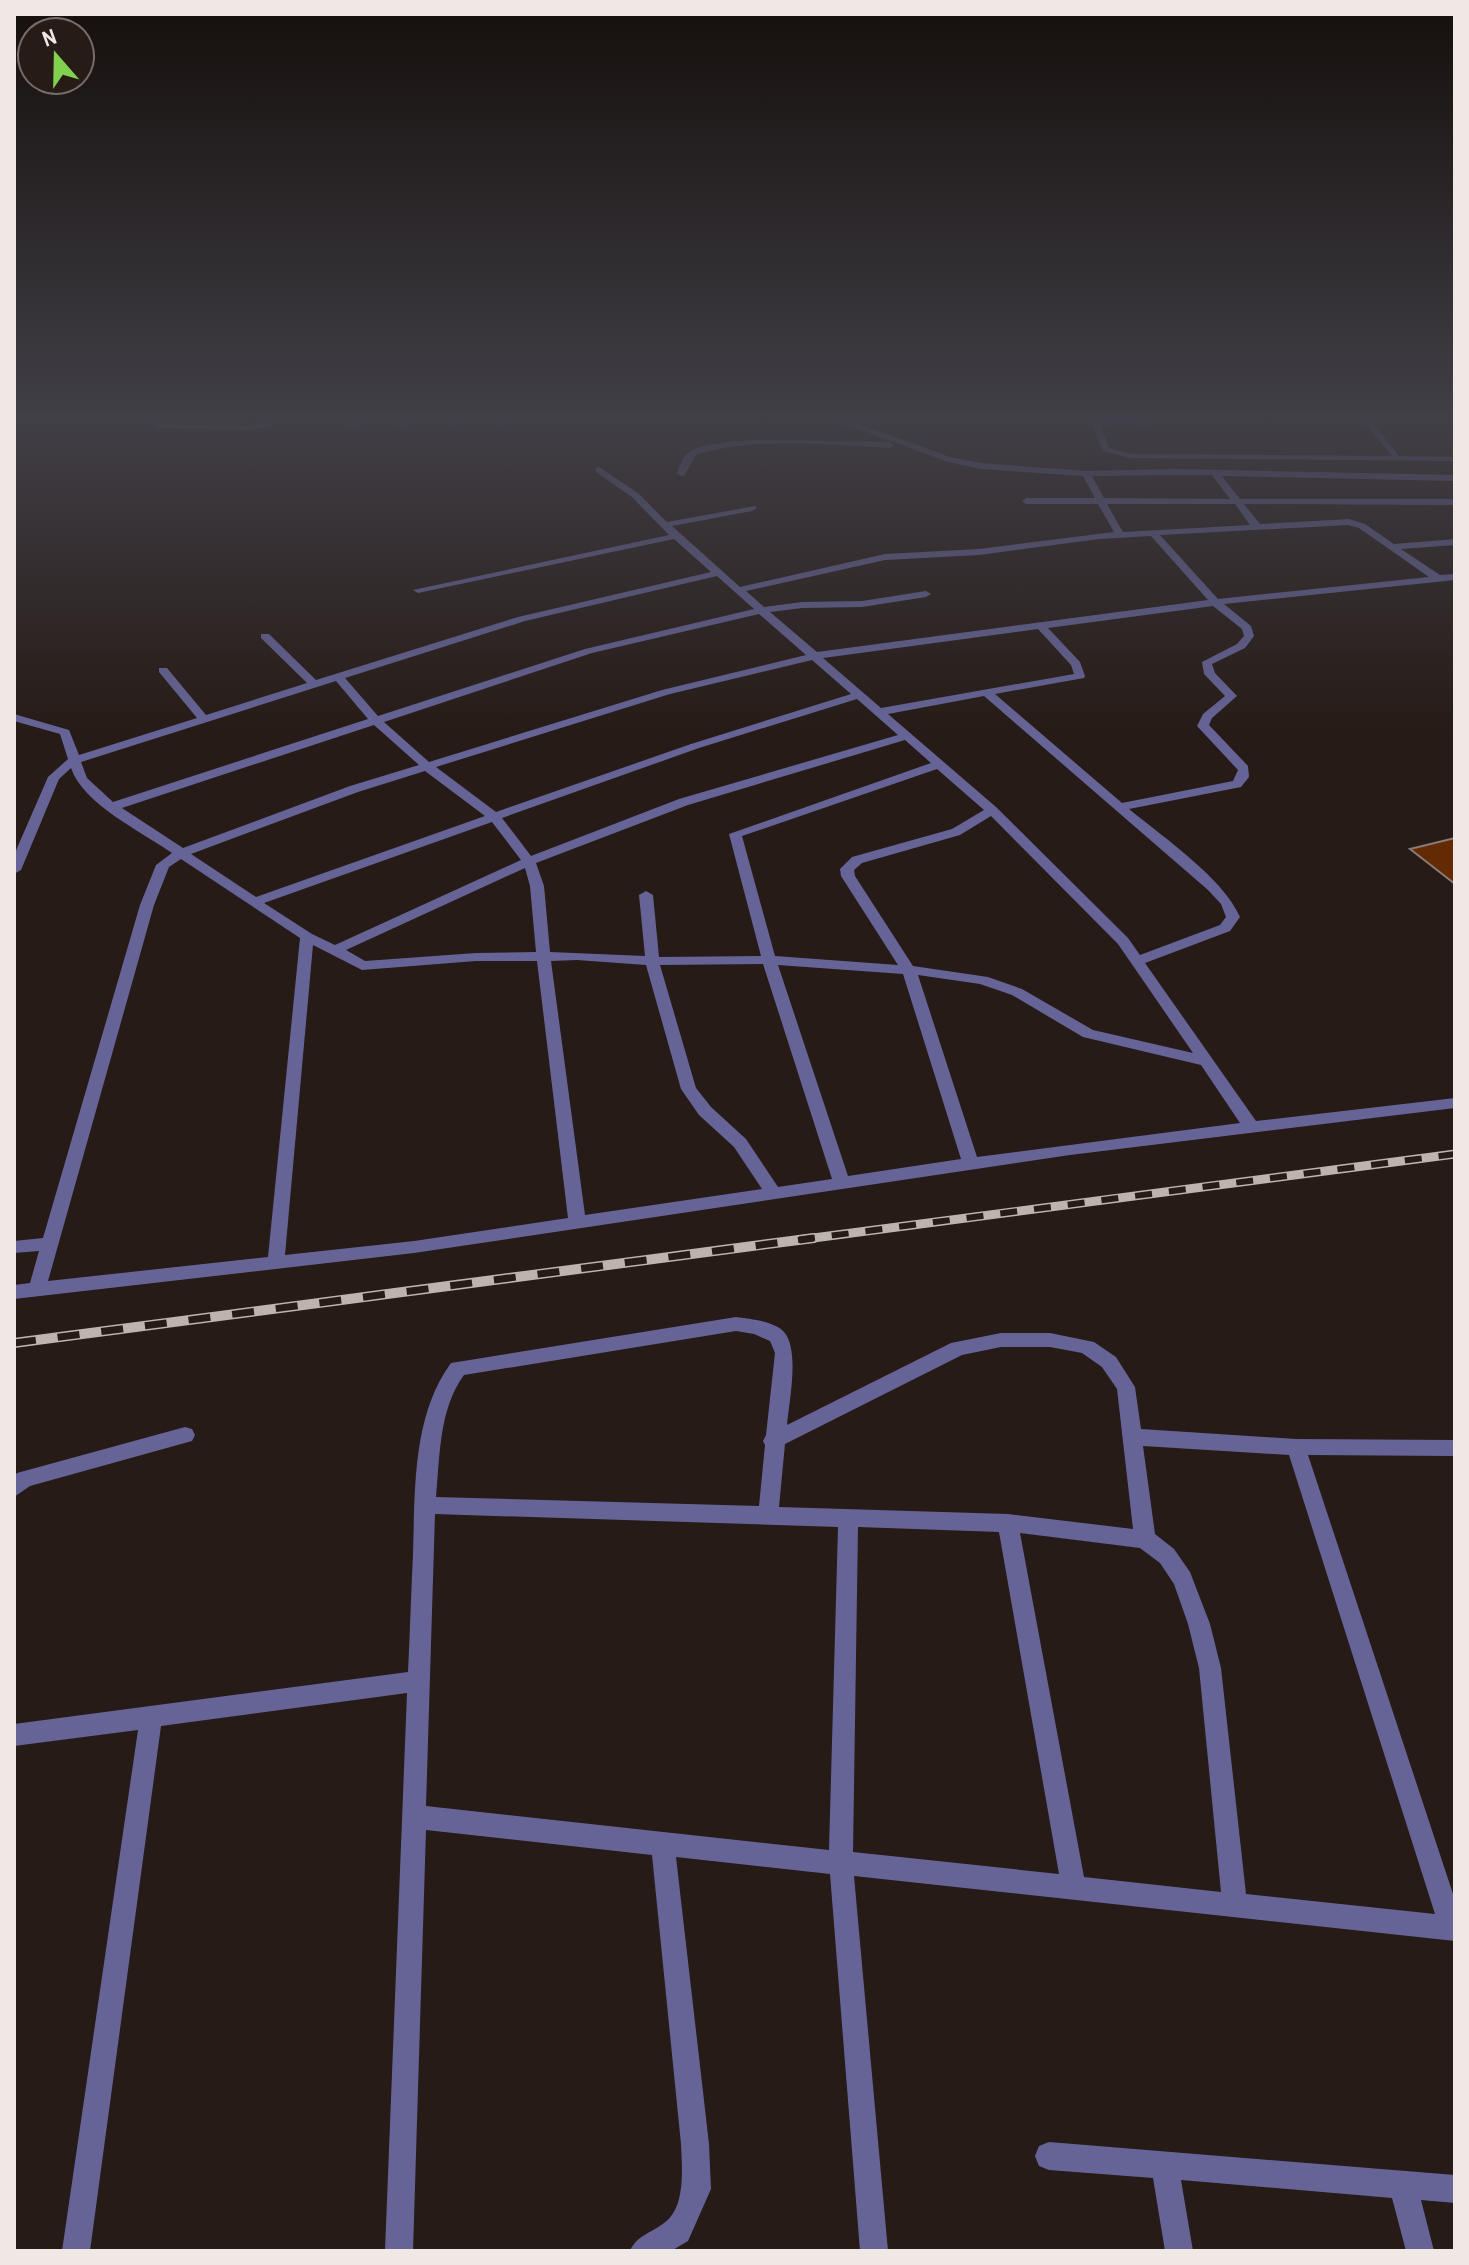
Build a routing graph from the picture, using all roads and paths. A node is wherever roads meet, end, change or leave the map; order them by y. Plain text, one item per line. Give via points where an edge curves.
1 (659, 520) edge
2 (691, 520) edge
3 (1111, 520) edge
4 (1251, 520) edge
5 (664, 525) junction
6 (1257, 527) junction
7 (1153, 533) junction
8 (1120, 535) junction
9 (676, 536) junction
10 (1455, 542) edge
11 (1392, 547) junction
12 (719, 573) junction
13 (1436, 577) junction
14 (1455, 577) edge
15 (418, 590) dead end
16 (738, 590) junction
17 (926, 594) dead end
18 (1216, 603) junction
19 (762, 610) junction
20 (1041, 626) junction
21 (265, 636) dead end
22 (814, 656) junction
23 (163, 670) dead end
24 (338, 677) junction
25 (314, 684) junction
26 (987, 693) junction
27 (859, 695) junction
28 (879, 712) junction
29 (14, 717) edge
30 (204, 719) junction
31 (377, 722) junction
32 (907, 736) junction
33 (74, 760) junction
34 (939, 764) junction
35 (427, 766) junction
36 (111, 807) junction
37 (1118, 807) junction
38 (992, 810) junction
39 (495, 817) junction
40 (179, 854) junction
41 (529, 862) junction
42 (14, 870) edge
43 (646, 895) dead end
44 (256, 901) junction
45 (307, 937) junction
46 (335, 950) junction
47 (543, 956) junction
48 (769, 960) junction
49 (652, 961) junction
50 (1137, 961) junction
51 (909, 970) junction
52 (1205, 1061) junction
53 (1455, 1103) edge
54 (1252, 1128) junction
55 (971, 1164) junction
56 (842, 1183) junction
57 (773, 1193) junction
58 (577, 1222) junction
59 (49, 1244) junction
60 (14, 1247) edge
61 (276, 1262) junction
62 (37, 1289) junction
63 (14, 1292) edge
64 (185, 1435) dead end
65 (1132, 1437) junction
66 (773, 1441) junction
67 (1296, 1447) junction
68 (1455, 1448) edge
69 (14, 1488) edge
70 (425, 1505) junction
71 (768, 1516) junction
72 (848, 1518) junction
73 (1008, 1523) junction
74 (1145, 1539) junction
75 (419, 1681) junction
76 (151, 1716) junction
77 (14, 1735) edge
78 (414, 1817) junction
79 (663, 1844) junction
80 (841, 1863) junction
81 (1074, 1888) junction
82 (1235, 1906) junction
83 (1454, 1929) edge
84 (1049, 2156) dead end
85 (1165, 2167) junction
86 (1403, 2185) junction
87 (1455, 2189) edge
88 (76, 2251) edge
89 (399, 2251) edge
90 (644, 2251) edge
91 (874, 2251) edge
92 (1179, 2251) edge
93 (1420, 2251) edge

1 - 5 street
2 - 5 street
3 - 8 street
4 - 6 street
5 - 9 street
6 - 7 street
6 - 11 street via 1355,523
7 - 8 street
7 - 18 street
8 - 16 street via 885,557
9 - 12 street
9 - 15 street
10 - 11 street
11 - 13 street
12 - 16 street
12 - 24 street via 534,616
13 - 14 street
13 - 18 street
16 - 19 street
17 - 19 street
18 - 20 street
18 - 37 street via 1247,628 1249,636 1241,646 1207,662 1206,671 1231,696 1208,714 1203,726 1244,769 1243,777 1237,784
19 - 22 street
19 - 31 street via 589,651
20 - 22 street
20 - 26 street via 1076,664 1080,676
21 - 25 street
22 - 27 street
22 - 35 street via 666,692
23 - 30 street
24 - 25 street
24 - 31 street
25 - 30 street
26 - 28 street
26 - 37 street
27 - 28 street
27 - 39 street
28 - 32 street
29 - 33 street via 65,732
30 - 33 street
31 - 35 street
31 - 36 street
32 - 34 street
32 - 41 street via 728,787
33 - 36 street via 81,779
33 - 42 street via 54,777
34 - 38 street
34 - 48 street via 735,834
35 - 39 street
35 - 40 street
36 - 40 street
37 - 50 street via 1213,887 1233,917 1225,928
38 - 50 street
38 - 51 street via 956,832 857,860 847,869
39 - 41 street
39 - 44 street
40 - 44 street
40 - 59 street via 163,865 155,880
41 - 46 street
41 - 47 street via 537,886
43 - 49 street
44 - 45 street
45 - 46 street
45 - 61 street
46 - 47 street via 362,966
47 - 49 street
47 - 58 street
48 - 49 street
48 - 51 street
48 - 56 street
49 - 57 street via 689,1089 740,1143
50 - 52 street
51 - 52 street via 983,980 1017,992 1088,1034
51 - 55 street
52 - 54 street
53 - 54 street
54 - 55 street
55 - 56 street
56 - 57 street
57 - 58 street
58 - 61 street
59 - 60 street
59 - 62 street
61 - 62 street
62 - 63 street
64 - 69 street via 24,1479
65 - 66 street via 1126,1387 1109,1362 1087,1347 1001,1340 958,1348
65 - 67 street
65 - 74 street
66 - 70 street via 784,1353 777,1336 757,1327 736,1324 475,1364 458,1368 439,1398
66 - 71 street
67 - 68 street
67 - 83 street
70 - 71 street
70 - 75 street
71 - 72 street
72 - 73 street
72 - 80 street
73 - 74 street
73 - 81 street
74 - 82 street via 1167,1556 1183,1579 1210,1668
75 - 76 street
75 - 78 street
76 - 77 street
76 - 88 street
78 - 79 street
78 - 89 street
79 - 80 street
79 - 90 street via 697,2189 678,2231
80 - 81 street
80 - 91 street
81 - 82 street
82 - 83 street
84 - 85 street
85 - 86 street
85 - 92 street
86 - 87 street
86 - 93 street

